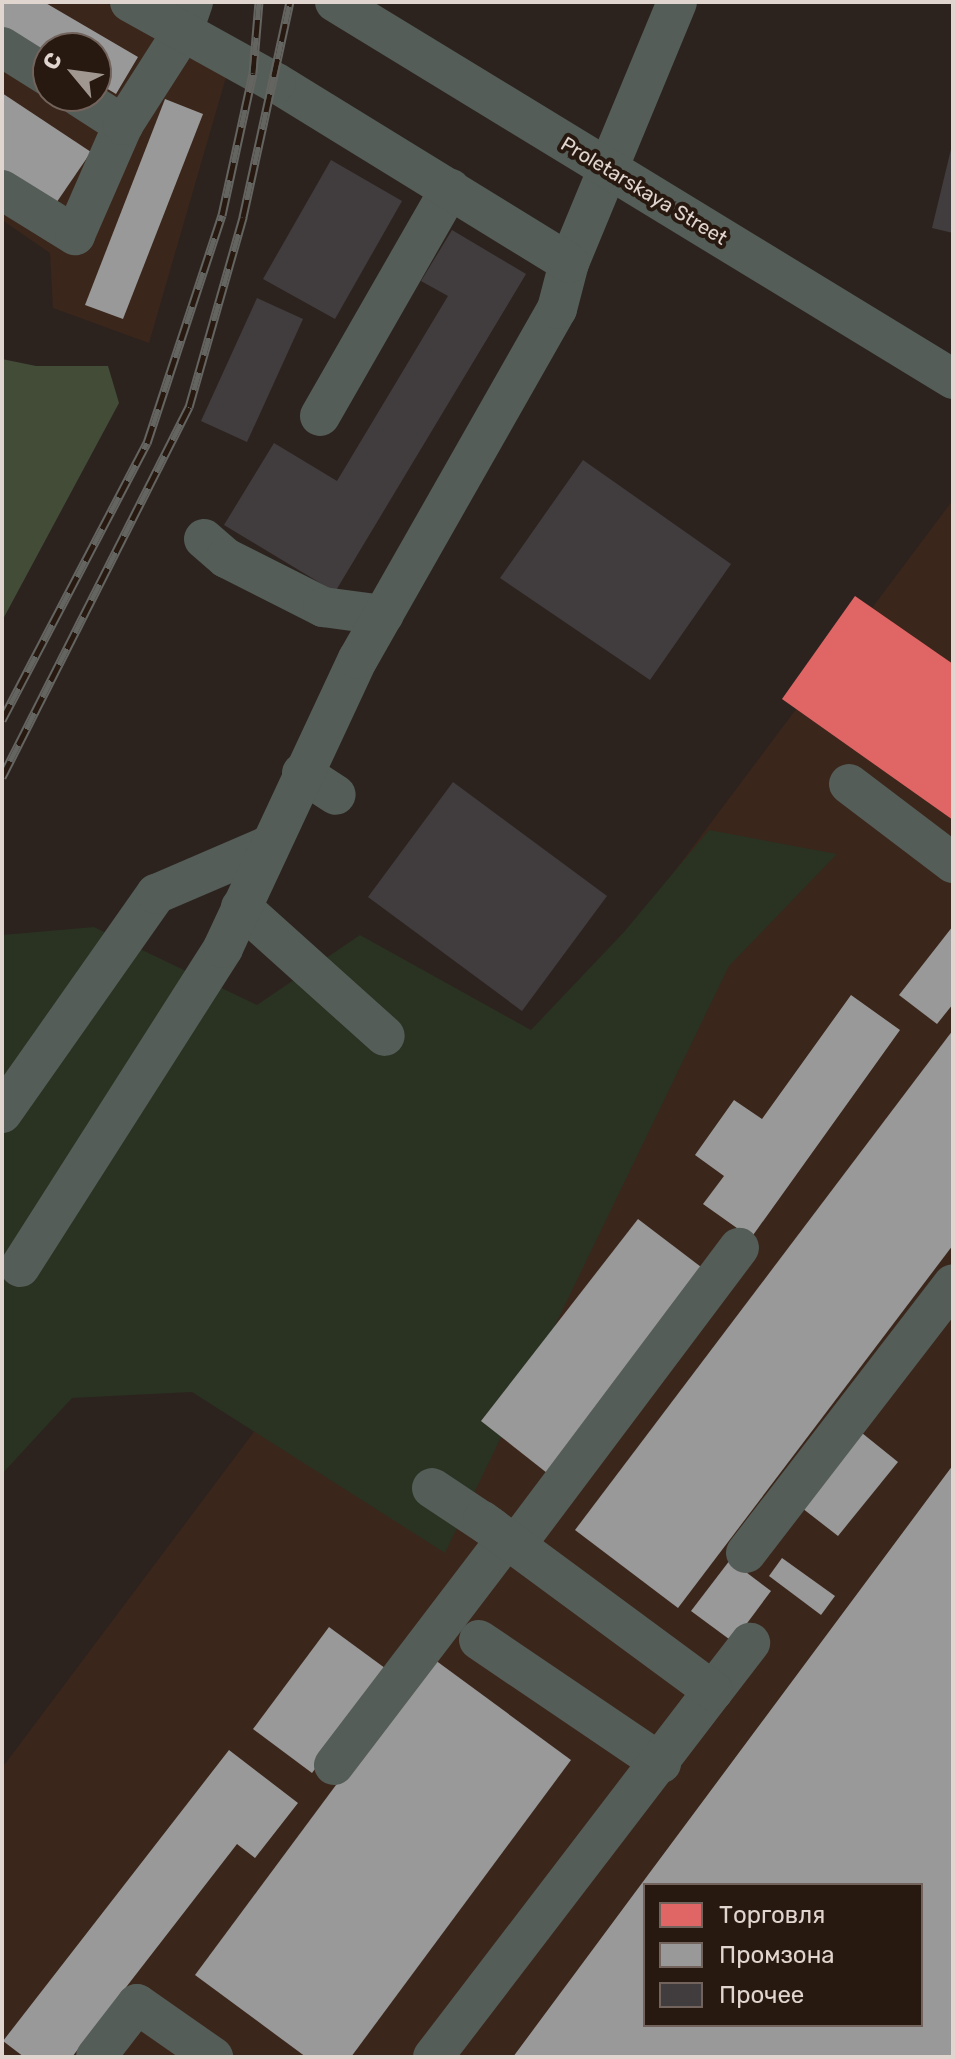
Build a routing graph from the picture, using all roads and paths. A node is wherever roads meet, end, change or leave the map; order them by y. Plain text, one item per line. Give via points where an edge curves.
1 (130, 2) edge
2 (335, 2) edge
3 (677, 2) edge
4 (188, 16) edge
5 (2, 47) edge
6 (32, 66) edge
7 (103, 112) edge
8 (123, 125) junction
9 (450, 189) junction
10 (2, 190) edge
11 (569, 263) junction
12 (953, 379) edge
13 (320, 416) dead end
14 (204, 539) dead end
15 (383, 615) junction
16 (302, 773) junction
17 (849, 784) dead end
18 (336, 795) dead end
19 (270, 845) junction
20 (953, 863) edge
21 (241, 907) junction
22 (385, 1036) dead end
23 (2, 1113) edge
24 (739, 1248) dead end
25 (20, 1267) dead end
26 (953, 1284) edge
27 (432, 1488) dead end
28 (499, 1534) junction
29 (746, 1553) dead end
30 (479, 1640) dead end
31 (750, 1643) dead end
32 (713, 1691) junction
33 (661, 1763) junction
34 (334, 1765) dead end
35 (96, 2057) edge
36 (213, 2057) edge
37 (433, 2057) edge

1 - 4 street
2 - 12 street, Proletarskaya Street, bridge
3 - 11 street
4 - 8 street
4 - 9 street
5 - 6 street
7 - 8 street
8 - 10 street via 75,235
9 - 11 street
9 - 13 street
11 - 15 street via 557,309
14 - 15 street via 226,558 323,607
15 - 16 street
16 - 18 street
16 - 19 street
17 - 20 street
19 - 21 street
19 - 23 street via 156,894
21 - 22 street
21 - 25 street via 223,948
24 - 28 street
26 - 29 street
27 - 28 street
28 - 32 street
28 - 34 street
30 - 33 street
31 - 32 street
32 - 33 street
33 - 37 street
35 - 36 street via 137,2004

